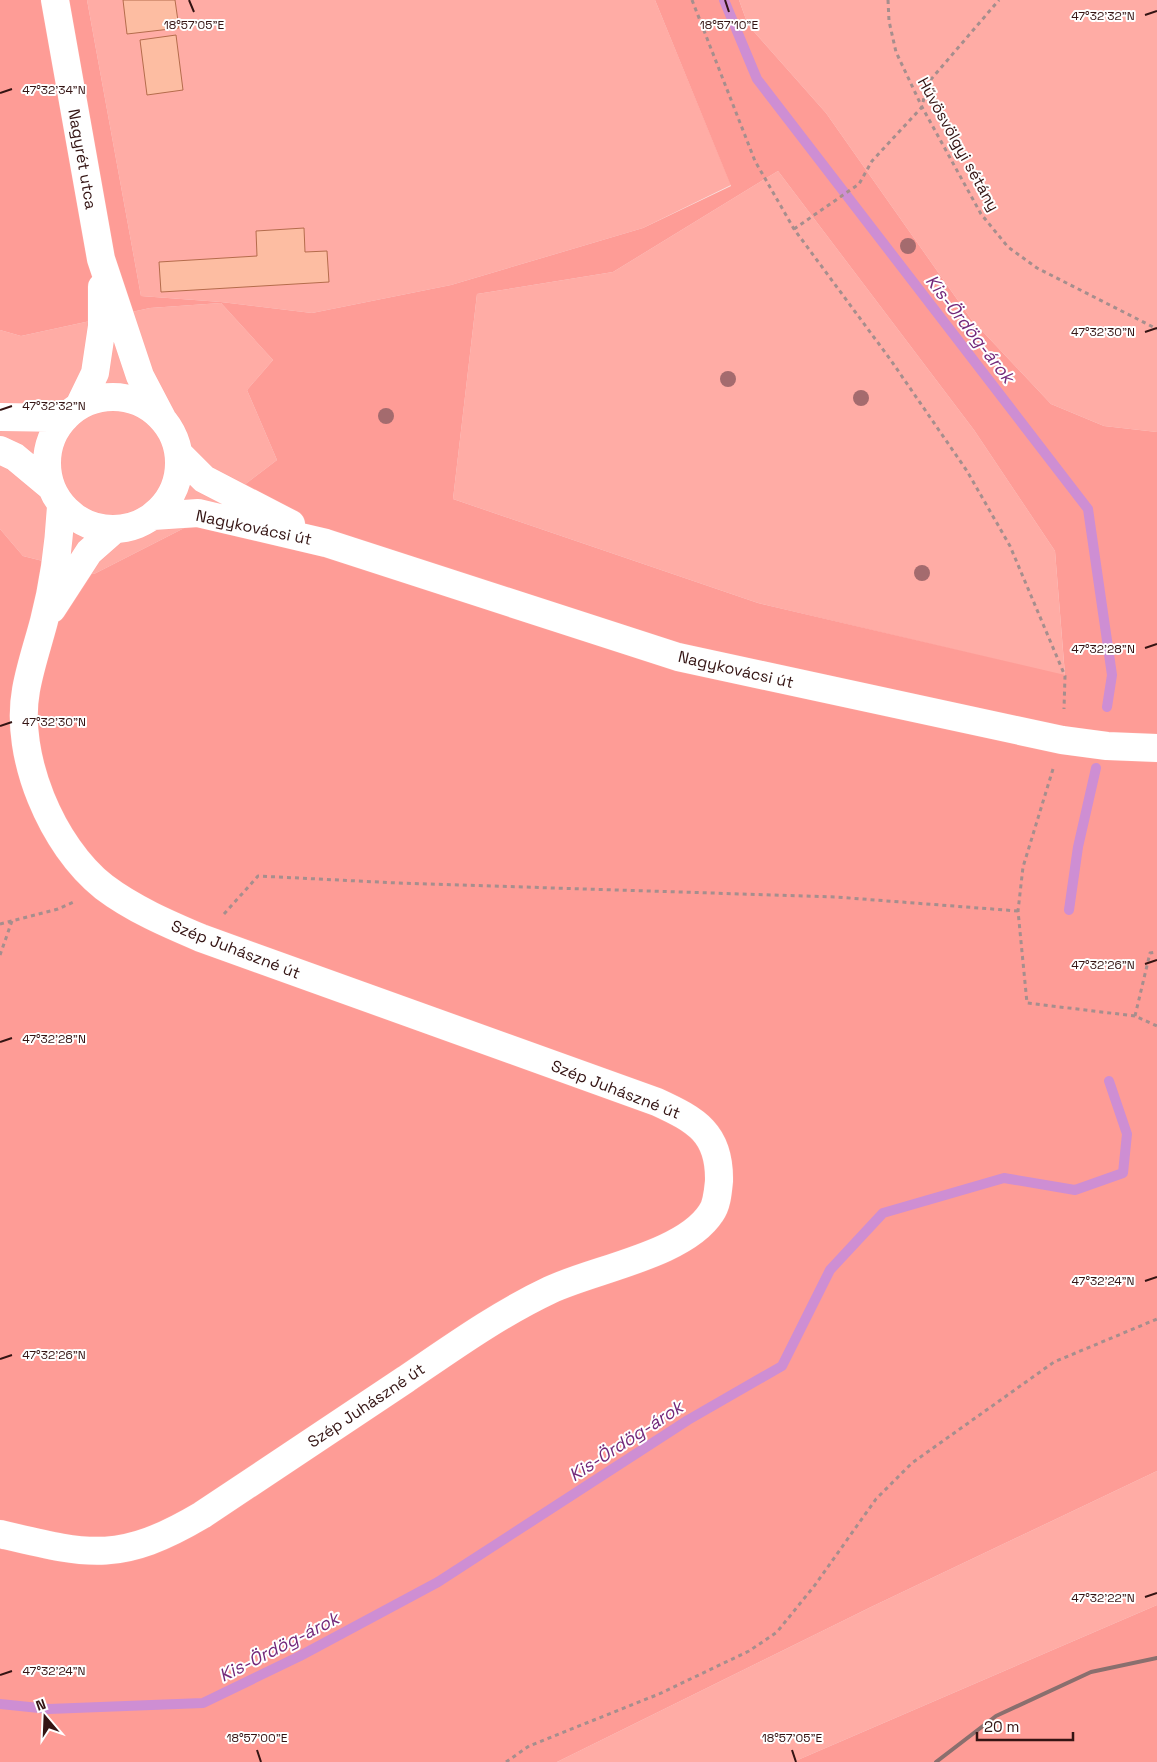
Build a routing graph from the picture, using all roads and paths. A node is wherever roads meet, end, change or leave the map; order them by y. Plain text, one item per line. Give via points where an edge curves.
1 (55, 0) edge
2 (692, 0) edge
3 (888, 0) edge
4 (999, 0) edge
5 (922, 107) junction
6 (794, 229) junction
7 (101, 260) junction
8 (1157, 329) edge
9 (72, 412) junction
10 (0, 417) edge
11 (162, 418) junction
12 (0, 450) edge
13 (179, 454) junction
14 (56, 496) junction
15 (153, 516) junction
16 (114, 530) junction
17 (326, 542) junction
18 (44, 621) junction
19 (1064, 710) dead end
20 (1062, 740) junction
21 (1157, 748) edge
22 (104, 887) junction
23 (1018, 911) junction
24 (12, 922) junction
25 (0, 924) edge
26 (202, 938) junction
27 (1157, 952) edge
28 (0, 955) edge
29 (1135, 1016) junction
30 (1157, 1026) edge
31 (1157, 1319) edge
32 (0, 1534) edge
33 (506, 1762) edge

1 - 7 street, Nagyrét utca
2 - 6 path via 755,161
3 - 5 path, Hűvösvölgyi sétány via 896,52
4 - 5 path via 927,84
5 - 6 path via 872,161 859,184
5 - 8 path, Hűvösvölgyi sétány via 982,214 1008,247 1037,268
6 - 19 path via 967,471 1005,538 1065,676
7 - 9 street, Nagyrét utca via 102,326 95,373
7 - 11 street, Nagyrét utca via 140,376
9 - 10 street
9 - 11 street via 102,398 114,397 136,401
9 - 14 street via 50,441 46,463
11 - 13 street via 172,433
12 - 14 street via 15,457
13 - 15 street via 179,469 170,496
13 - 17 street, Nagykovácsi út via 204,479
14 - 16 street via 80,521 92,527
14 - 18 street, Szép Juhászné út via 59,546
15 - 16 street via 132,527
15 - 17 street, Nagykovácsi út via 198,513
16 - 18 street, Szép Juhászné út via 89,552
17 - 20 street, Nagykovácsi út via 678,657
18 - 22 street, Szép Juhászné út via 25,693 27,754 50,818 74,855
20 - 21 street, Nagykovácsi út
20 - 23 path via 1023,867
22 - 24 path via 58,909
22 - 26 street, Szép Juhászné út via 150,915
23 - 26 path via 836,897 258,876
23 - 29 path via 1027,1003
24 - 25 path
24 - 28 path
26 - 32 street, Szép Juhászné út via 689,1116 707,1134 715,1149 719,1168 718,1191 712,1212 697,1229 675,1243 560,1285 502,1314 202,1515 153,1541 124,1549 94,1552 63,1549
27 - 29 path via 1150,953
29 - 30 path
31 - 33 path via 1054,1362 912,1464 876,1499 777,1632 749,1651 660,1694 529,1746

